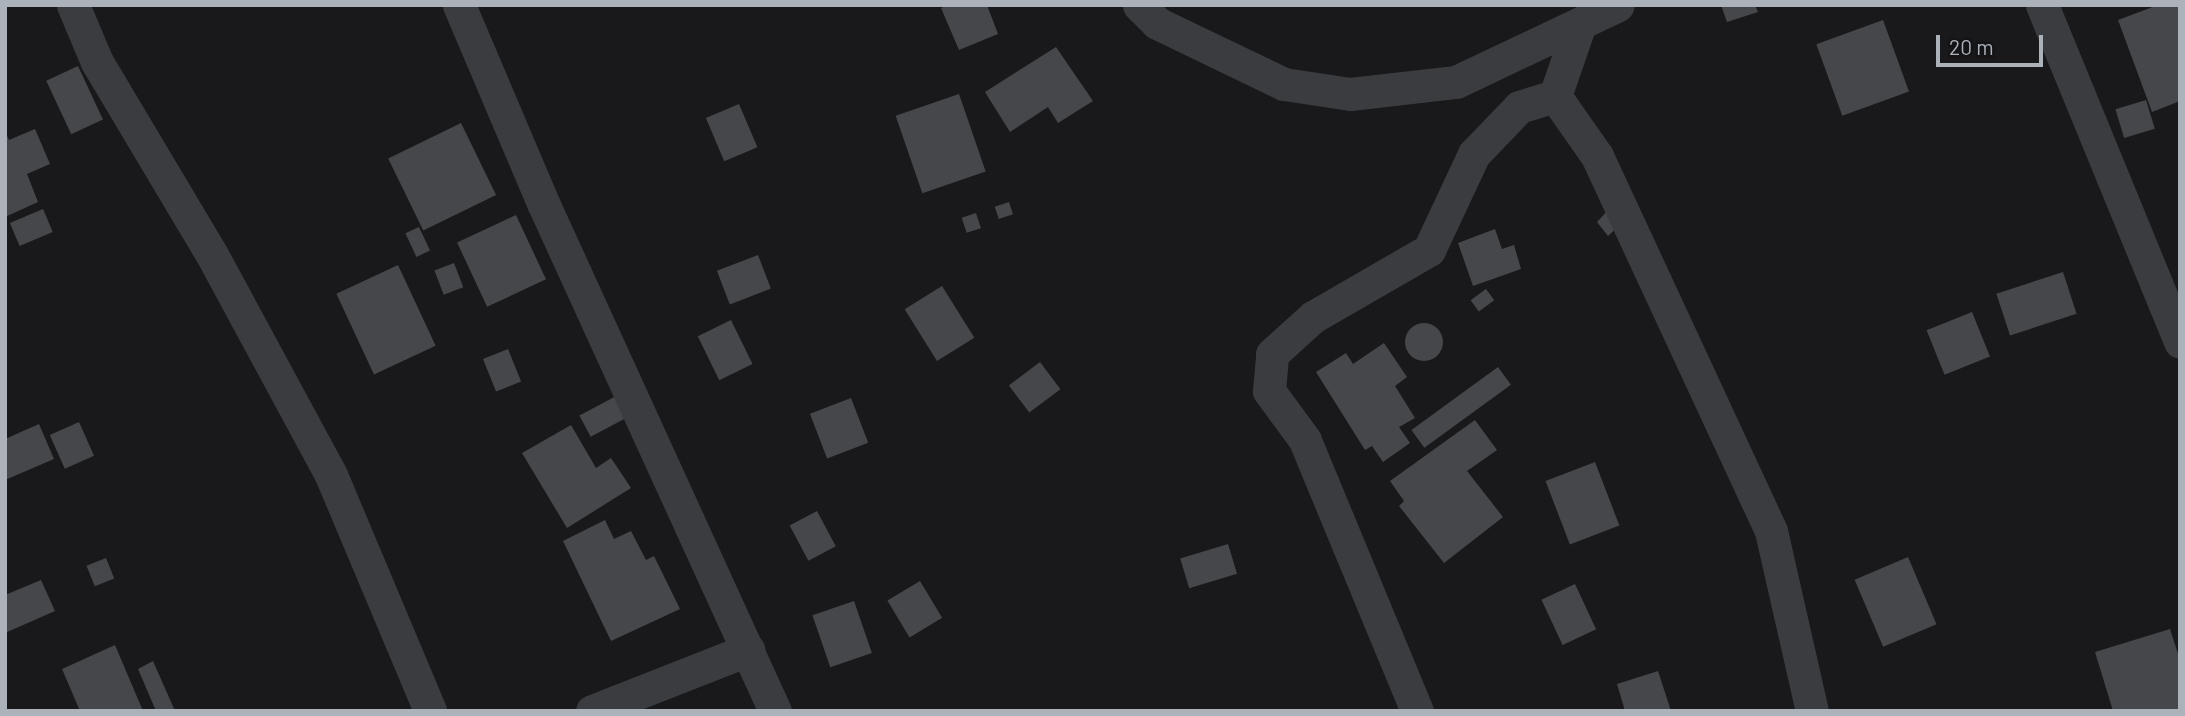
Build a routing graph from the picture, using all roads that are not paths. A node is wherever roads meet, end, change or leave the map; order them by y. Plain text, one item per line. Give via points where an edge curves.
1 (73, 5) edge
2 (459, 5) edge
3 (1139, 5) edge
4 (1618, 5) edge
5 (2042, 5) edge
6 (1580, 24) junction
7 (1555, 96) junction
8 (2180, 342) edge
9 (748, 650) junction
10 (430, 711) edge
11 (592, 711) edge
12 (775, 711) edge
13 (1417, 711) edge
14 (1812, 711) edge

1 - 10 street via 97,62 211,253 331,475
2 - 9 street via 544,205
3 - 6 street via 1157,23 1284,83 1350,94 1457,82
4 - 6 street
5 - 8 street
6 - 7 street
7 - 13 street via 1519,107 1474,154 1429,250 1312,317 1272,354 1269,391 1305,440
7 - 14 street via 1597,156 1771,531
9 - 11 street
9 - 12 street

